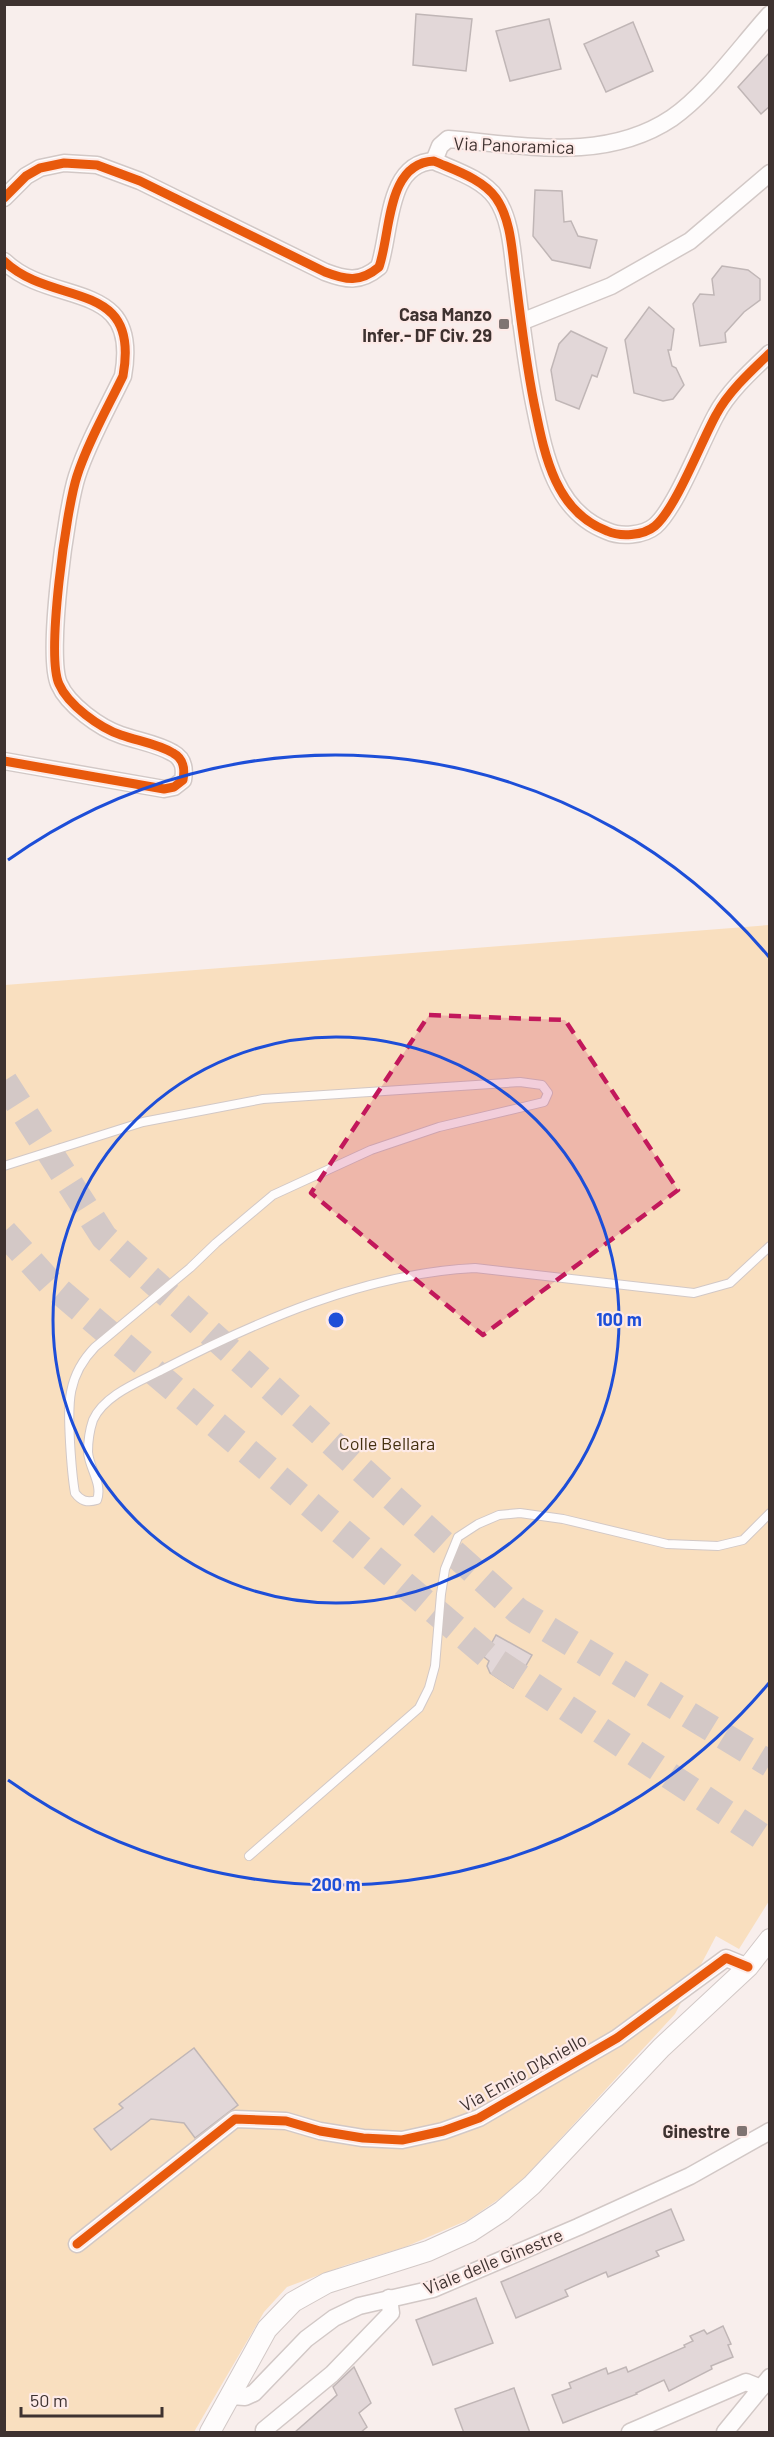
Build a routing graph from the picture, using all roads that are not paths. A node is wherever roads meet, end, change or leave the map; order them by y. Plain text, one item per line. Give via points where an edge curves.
1 (770, 14) edge
2 (434, 160) junction
3 (770, 173) edge
4 (4, 198) edge
5 (4, 261) edge
6 (521, 322) junction
7 (770, 353) edge
8 (4, 761) edge
9 (4, 1166) edge
10 (770, 1246) edge
11 (770, 1513) edge
12 (249, 1857) dead end
13 (770, 1940) edge
14 (748, 1967) junction
15 (770, 2131) edge
16 (76, 2244) dead end
17 (389, 2298) junction
18 (765, 2382) edge
19 (230, 2396) junction
20 (264, 2430) dead end
21 (210, 2433) edge
22 (630, 2433) edge
23 (725, 2433) edge

1 - 2 street, Via Panoramica via 699,94 648,132 615,143 557,149 448,139
2 - 4 street via 408,170 399,182 379,267 372,274 350,281 140,181 97,165 64,163 40,168
2 - 6 street via 480,183 496,197 510,238
3 - 6 street via 690,242 610,286
5 - 8 street via 33,279 110,310 119,319 124,335 123,376 76,479 62,557 54,672 67,699 83,713 117,734 174,753 184,770 183,780 164,789
6 - 7 street via 545,456 558,486 587,521 622,535 652,528 660,521 717,412
9 - 10 lane via 143,1122 263,1099 520,1082 542,1085 548,1093 544,1102 439,1127 371,1150 273,1195 95,1347 82,1360 75,1375 68,1410 75,1493 90,1502 97,1500 100,1492 88,1452 93,1420 101,1408 142,1380 267,1320 357,1290 438,1270 475,1268 694,1293 730,1283
11 - 12 lane via 743,1540 718,1546 667,1544 563,1519 520,1513 499,1515 478,1524 458,1538 444,1577 435,1666 419,1708
13 - 14 street
14 - 16 street, Via Ennio D'Aniello via 726,1958 617,2038 479,2118 443,2132 402,2140 363,2138 286,2121 235,2119
14 - 19 street via 661,2048 532,2185 502,2211 470,2232 428,2251 327,2283 293,2301 267,2329
15 - 17 street, Viale delle Ginestre via 690,2176 578,2226 433,2289
17 - 19 street, Viale delle Ginestre via 334,2318 306,2339 254,2393
17 - 20 street via 391,2313 332,2374
18 - 22 street via 746,2382
18 - 23 street
19 - 21 street

